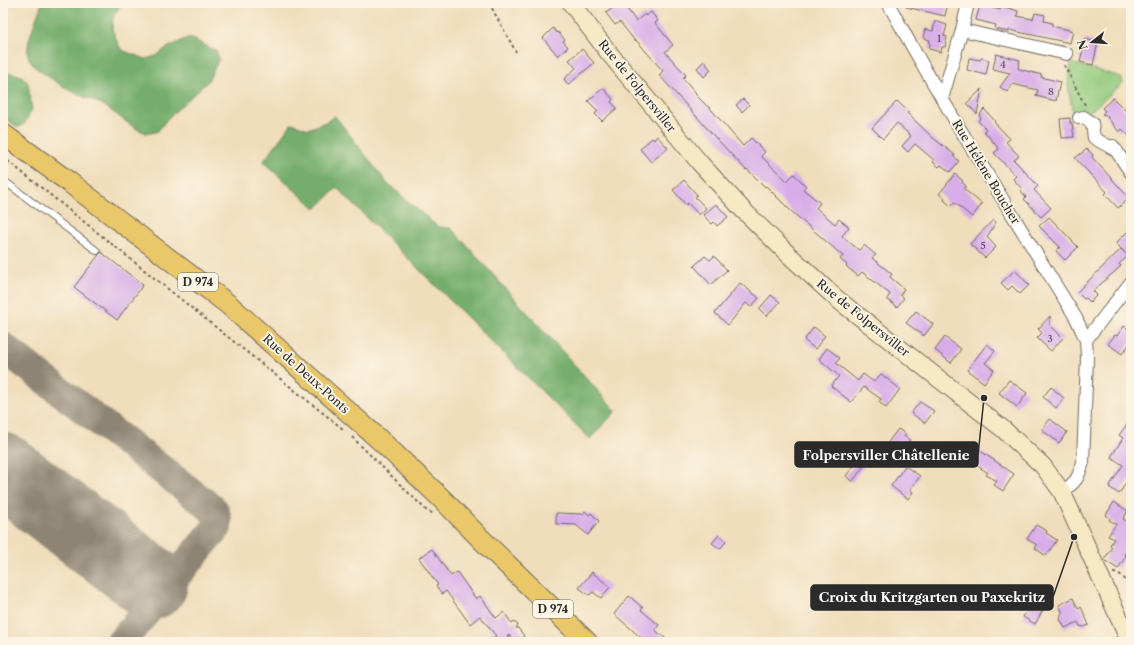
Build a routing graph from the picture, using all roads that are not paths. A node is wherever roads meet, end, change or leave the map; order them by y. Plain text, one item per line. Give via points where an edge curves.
1 (571, 3) edge
2 (888, 3) edge
3 (968, 3) edge
4 (962, 30) junction
5 (1067, 54) dead end
6 (942, 99) junction
7 (1084, 119) road end
8 (3, 134) edge
9 (1106, 136) dead end
10 (1117, 151) junction
11 (1131, 173) edge
12 (3, 180) edge
13 (97, 252) dead end
14 (1131, 282) edge
15 (1086, 340) junction
16 (1062, 492) junction
17 (587, 642) edge
18 (1130, 642) edge

1 - 16 street, Rue de Folpersviller via 668,125 749,216 837,299 1003,429 1043,466
2 - 6 street, Rue Hélène Boucher
3 - 4 street
4 - 5 street
4 - 6 street
6 - 15 street, Rue Hélène Boucher via 1076,318
7 - 10 street via 1092,123 1094,138
8 - 17 main road, Rue de Deux-Ponts / D 974 via 229,306 382,442
9 - 10 street
10 - 11 street
12 - 13 lane
14 - 15 street
15 - 16 street via 1083,462 1078,478
16 - 18 street, Rue de Folpersviller

